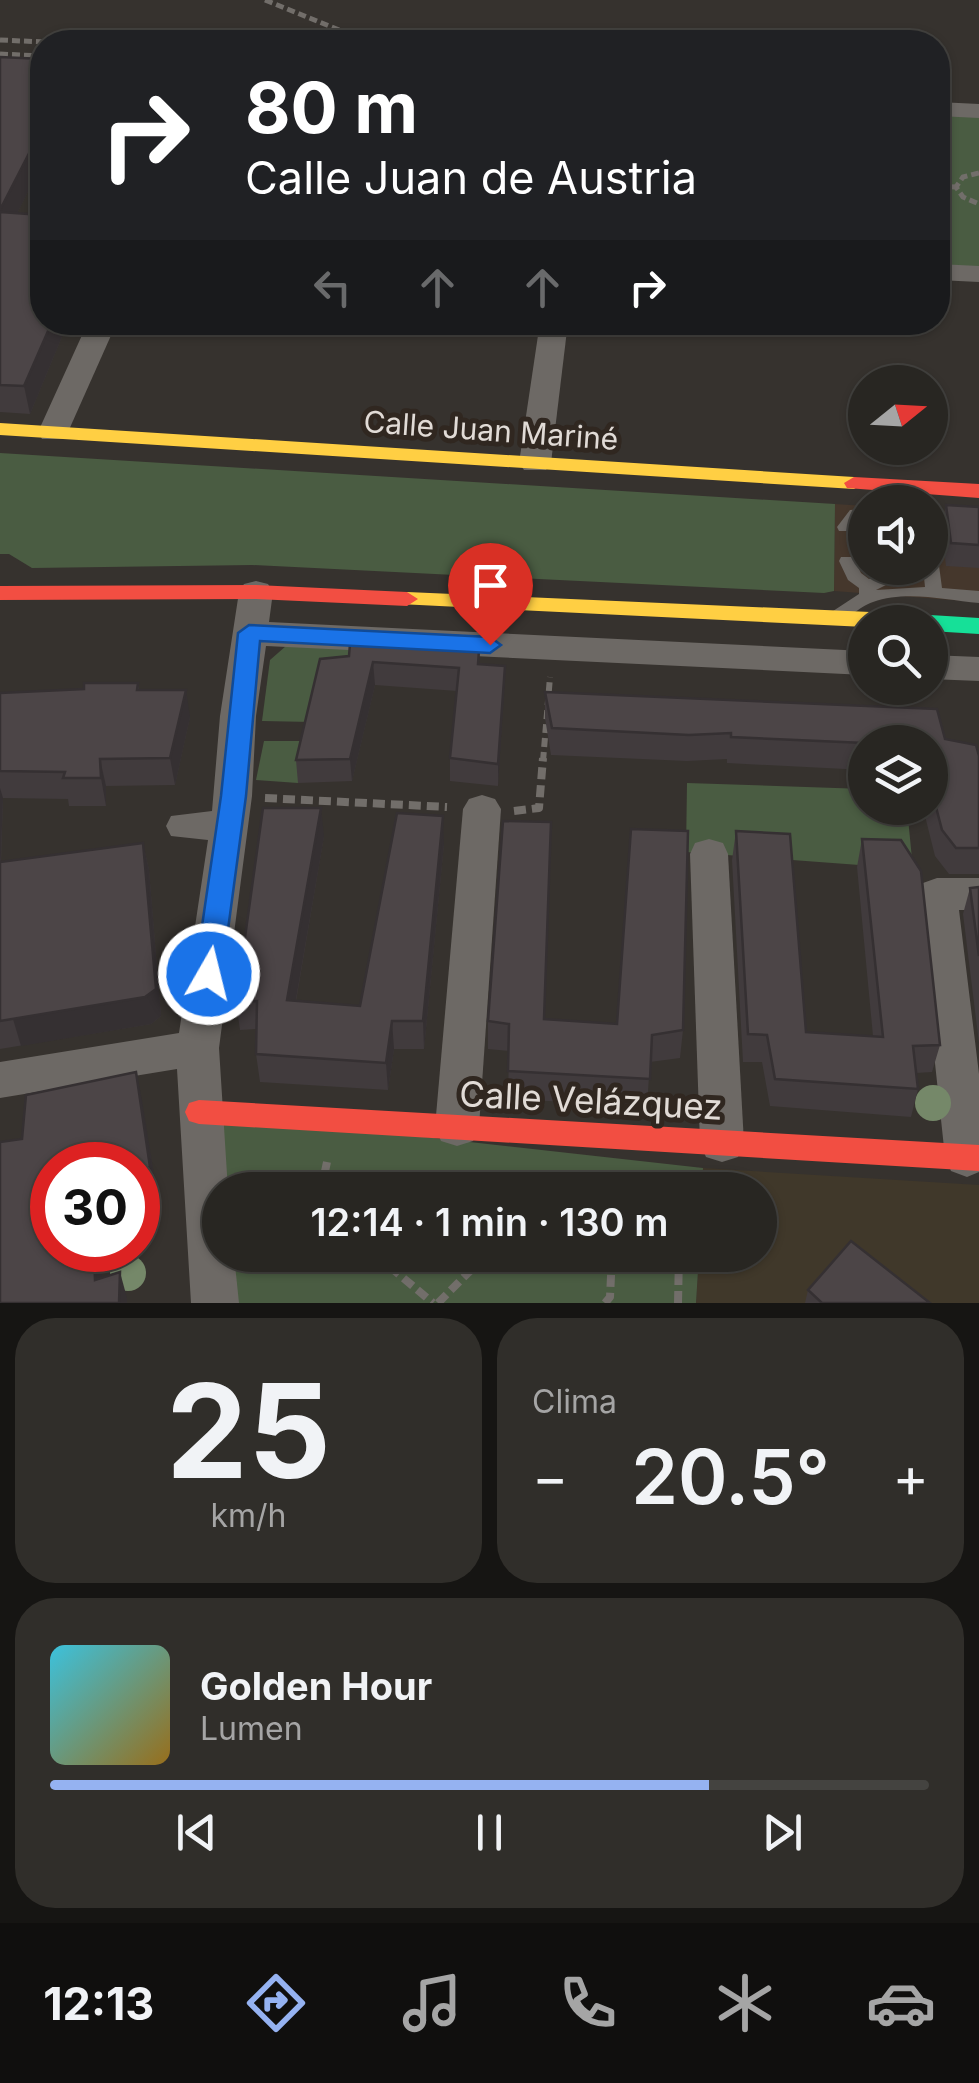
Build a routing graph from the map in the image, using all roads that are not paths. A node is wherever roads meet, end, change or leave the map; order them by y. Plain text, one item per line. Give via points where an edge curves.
1 (950, 110) edge
2 (979, 112) edge
3 (950, 273) edge
4 (979, 274) edge
5 (97, 335) edge
6 (552, 335) edge
7 (0, 429) edge
8 (53, 432) junction
9 (535, 463) junction
10 (979, 491) edge
11 (948, 519) edge
12 (979, 521) edge
13 (848, 523) edge
14 (845, 527) dead end
15 (846, 561) dead end
16 (848, 565) edge
17 (867, 585) edge
18 (875, 585) edge
19 (933, 585) edge
20 (256, 592) junction
21 (0, 593) edge
22 (934, 594) junction
23 (979, 597) edge
24 (836, 618) junction
25 (848, 619) edge
26 (948, 624) edge
27 (979, 626) edge
28 (249, 633) junction
29 (848, 662) edge
30 (948, 667) edge
31 (979, 669) edge
32 (482, 809) dead end
33 (229, 825) junction
34 (185, 826) dead end
35 (709, 854) dead end
36 (979, 894) edge
37 (198, 1048) junction
38 (0, 1080) edge
39 (199, 1112) junction
40 (457, 1127) junction
41 (722, 1143) junction
42 (973, 1157) edge
43 (215, 1303) edge

1 - 2 street
3 - 4 street
5 - 8 street
6 - 9 street
7 - 8 street, Calle Juan Mariné
8 - 9 street, Calle Juan Mariné
9 - 10 street, Calle Juan Mariné
11 - 12 lane
13 - 14 lane
15 - 16 lane
17 - 24 lane
18 - 22 lane
19 - 22 lane
20 - 21 street
20 - 24 street
20 - 28 street
22 - 23 lane
24 - 25 street
26 - 27 street
28 - 29 street
28 - 33 street via 229,676
30 - 31 street
32 - 40 street
33 - 34 street
33 - 37 street
35 - 41 street
36 - 42 street via 927,881
37 - 38 street
37 - 39 street
39 - 40 street, Calle Velázquez
39 - 43 street
40 - 41 street, Calle Velázquez
41 - 42 street, Calle Velázquez

